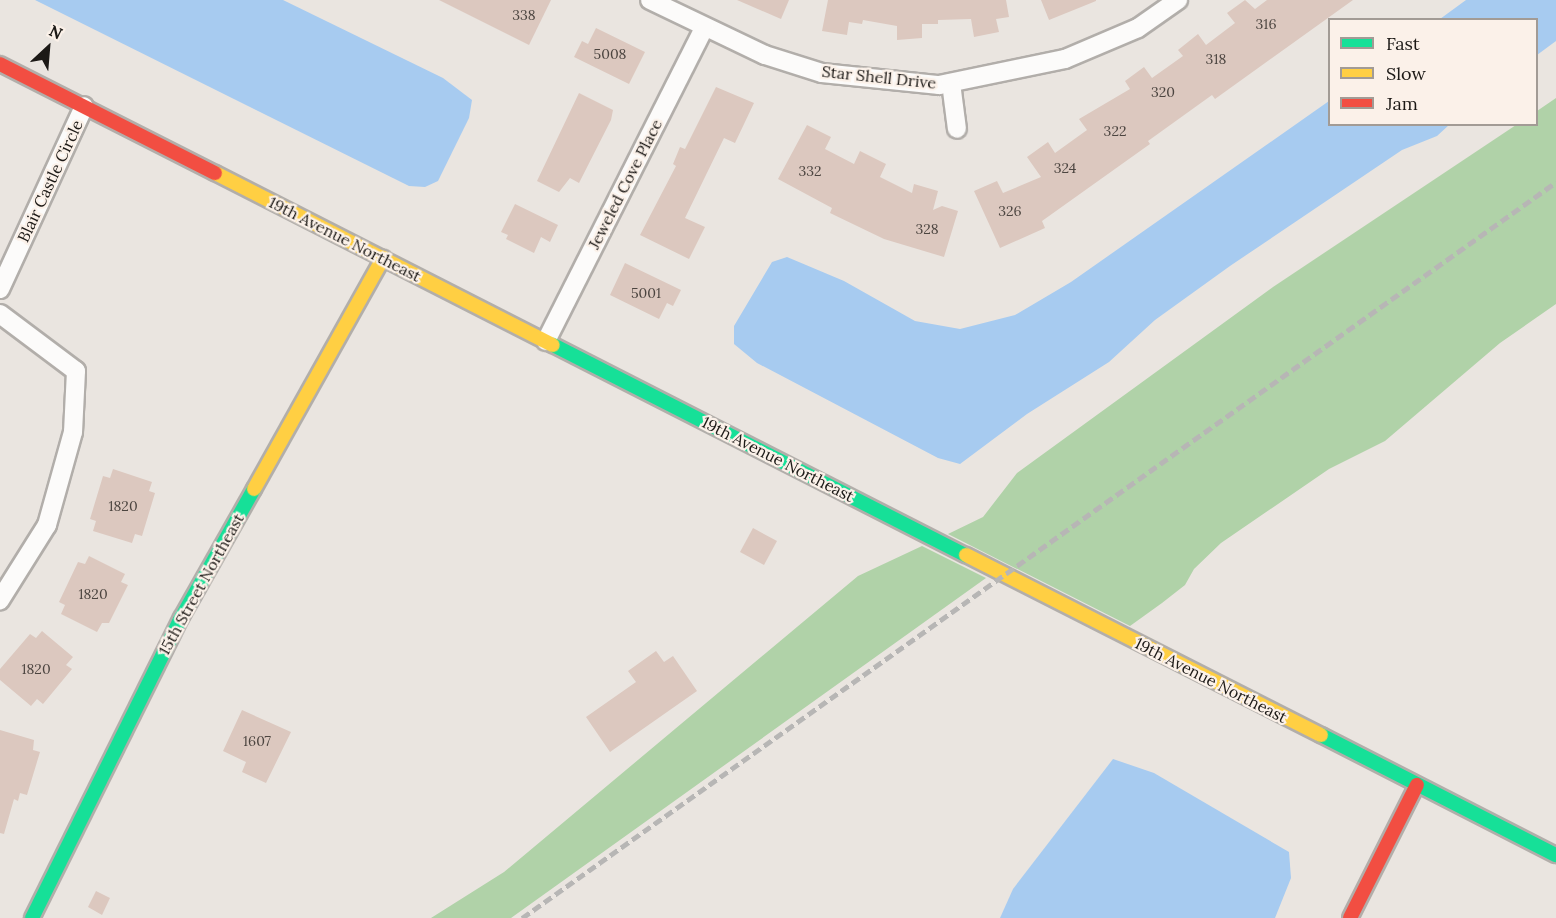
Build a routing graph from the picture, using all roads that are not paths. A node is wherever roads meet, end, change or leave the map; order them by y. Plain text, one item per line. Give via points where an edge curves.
1 (650, 0) edge
2 (1178, 0) edge
3 (704, 28) junction
4 (0, 64) edge
5 (951, 83) junction
6 (84, 106) junction
7 (957, 129) dead end
8 (383, 258) junction
9 (0, 290) edge
10 (0, 314) edge
11 (546, 341) junction
12 (0, 600) edge
13 (1417, 785) junction
14 (1556, 855) edge
15 (32, 918) edge
16 (1350, 918) edge

1 - 3 street, Star Shell Drive
2 - 5 street, Star Shell Drive via 1138,28 1065,59
3 - 5 street, Star Shell Drive via 765,55 822,73
3 - 11 street, Jeweled Cove Place
4 - 6 street, 19th Avenue Northeast
5 - 7 street
6 - 8 street, 19th Avenue Northeast
6 - 9 street, Blair Castle Circle
8 - 11 street, 19th Avenue Northeast
8 - 15 street, 15th Street Northeast via 181,618
10 - 12 street via 76,370 73,432 47,525
11 - 13 street, 19th Avenue Northeast
13 - 14 street, 19th Avenue Northeast
13 - 16 street

